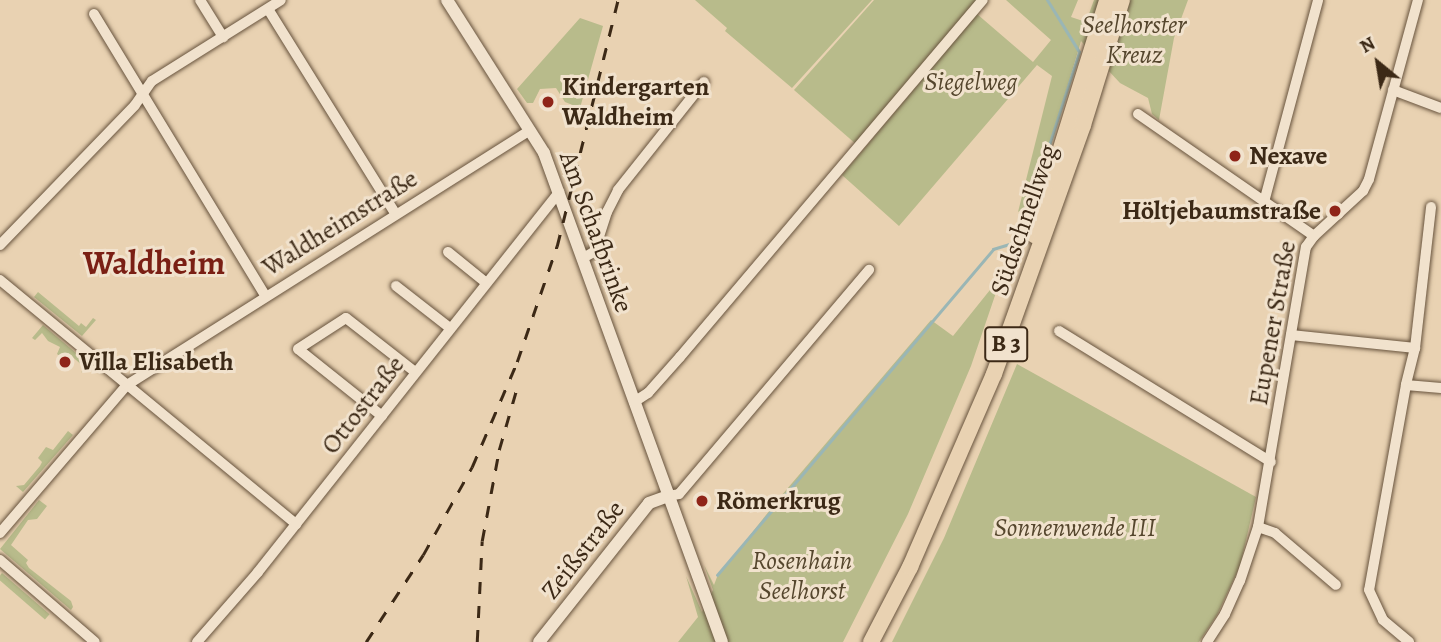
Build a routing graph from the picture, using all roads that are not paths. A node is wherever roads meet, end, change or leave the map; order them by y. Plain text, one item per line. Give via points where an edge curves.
1 (200, 0) edge
2 (281, 0) edge
3 (447, 0) edge
4 (983, 0) edge
5 (1107, 0) edge
6 (1122, 0) edge
7 (1318, 0) edge
8 (1418, 0) edge
9 (268, 9) junction
10 (94, 14) dead end
11 (1104, 31) junction
12 (223, 37) junction
13 (704, 82) dead end
14 (1393, 90) junction
15 (142, 96) junction
16 (1441, 108) edge
17 (1138, 114) dead end
18 (530, 130) junction
19 (559, 192) junction
20 (1264, 202) junction
21 (1431, 207) dead end
22 (395, 213) junction
23 (1314, 236) junction
24 (0, 245) edge
25 (448, 252) dead end
26 (583, 258) junction
27 (869, 270) dead end
28 (0, 280) edge
29 (485, 282) junction
30 (396, 286) dead end
31 (265, 295) junction
32 (450, 328) junction
33 (1059, 331) dead end
34 (1290, 335) junction
35 (1415, 348) junction
36 (415, 372) junction
37 (127, 384) junction
38 (1406, 384) junction
39 (1441, 388) edge
40 (634, 402) junction
41 (382, 416) junction
42 (1270, 462) junction
43 (668, 496) junction
44 (296, 524) junction
45 (1258, 527) junction
46 (0, 533) edge
47 (0, 561) edge
48 (1336, 585) dead end
49 (95, 642) edge
50 (197, 642) edge
51 (539, 642) edge
52 (723, 642) edge
53 (861, 642) edge
54 (871, 642) edge
55 (1207, 642) edge
56 (1409, 642) edge

1 - 12 street
2 - 9 street
3 - 18 street, Am Schafbrinke
4 - 40 street via 648,393
5 - 11 highway, Südschnellweg / B 3
6 - 11 highway, Südschnellweg / B 3
7 - 20 street
8 - 14 street
9 - 12 street
9 - 22 street
10 - 15 street
11 - 53 highway, Südschnellweg / B 3 via 995,345 940,480
11 - 54 highway, Südschnellweg / B 3 via 1044,238 994,374 926,531
12 - 15 street via 152,81
13 - 26 street via 618,190 594,252
14 - 16 street
14 - 23 street via 1363,191
15 - 24 street
15 - 31 street
17 - 20 street, Eupener Straße
18 - 19 street, Am Schafbrinke
18 - 22 street, Waldheimstraße
19 - 26 street, Am Schafbrinke
19 - 29 street, Ottostraße
20 - 23 street, Eupener Straße
21 - 35 street
22 - 31 street, Waldheimstraße
23 - 34 street, Eupener Straße via 1302,260
25 - 29 street
26 - 40 street, Am Schafbrinke
27 - 43 street via 679,494
28 - 37 street
29 - 32 street, Ottostraße
30 - 32 street
31 - 37 street, Waldheimstraße
32 - 36 street, Ottostraße
33 - 42 street, Eupener Straße
34 - 35 street
34 - 42 street, Eupener Straße
35 - 38 street
36 - 41 street, Ottostraße
36 - 41 street via 346,318 298,349
37 - 44 street
37 - 46 street, Waldheimstraße
38 - 39 street
38 - 56 street via 1368,590 1384,620
40 - 43 street, Am Schafbrinke
41 - 44 street, Ottostraße
42 - 45 street, Eupener Straße
43 - 51 street, Zeißstraße via 649,503
43 - 52 street, Am Schafbrinke
44 - 50 street, Ottostraße
45 - 48 street via 1275,533
45 - 55 street, Eupener Straße via 1225,614
47 - 49 street

